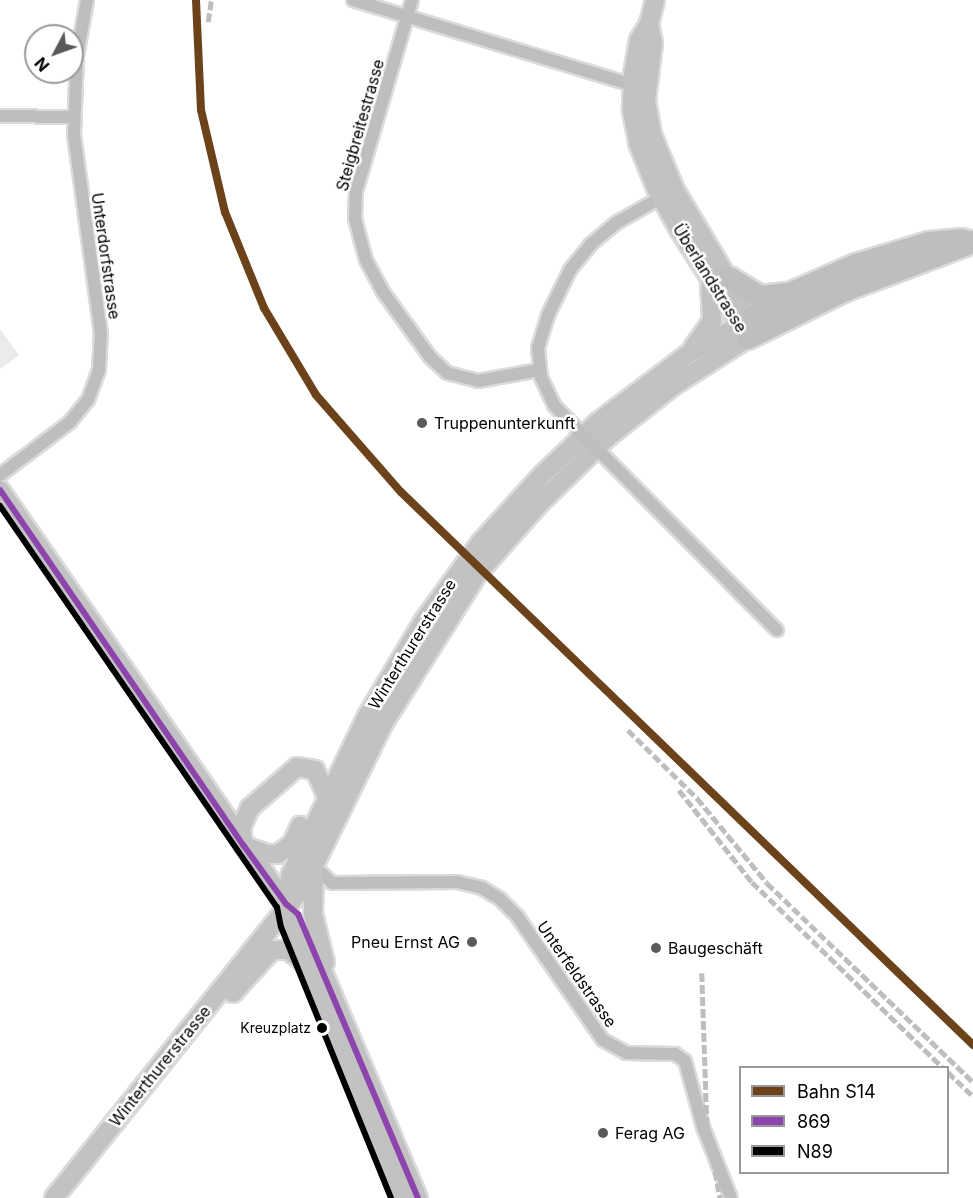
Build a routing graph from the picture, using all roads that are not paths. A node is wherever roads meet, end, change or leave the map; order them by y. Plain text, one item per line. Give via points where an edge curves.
1 (87, 0) edge
2 (353, 0) edge
3 (412, 0) edge
4 (655, 0) edge
5 (408, 18) junction
6 (649, 24) junction
7 (633, 85) junction
8 (0, 116) edge
9 (74, 117) junction
10 (668, 194) junction
11 (973, 241) edge
12 (718, 279) junction
13 (794, 292) junction
14 (745, 328) junction
15 (687, 355) junction
16 (539, 370) junction
17 (0, 476) edge
18 (0, 490) edge
19 (777, 630) dead end
20 (326, 795) junction
21 (244, 846) junction
22 (315, 867) junction
23 (286, 904) junction
24 (304, 962) junction
25 (329, 982) junction
26 (202, 1015) junction
27 (54, 1198) edge
28 (401, 1198) edge
29 (418, 1198) edge
30 (731, 1198) edge

1 - 9 street, Unterdorfstrasse
2 - 5 street
3 - 5 street, Steigbreitestrasse
4 - 6 main road, Überlandstrasse
5 - 7 street
5 - 16 street, Steigbreitestrasse via 356,191 355,219 366,260 383,292 447,373 478,381
6 - 7 main road, Überlandstrasse via 639,40
6 - 10 main road, Überlandstrasse via 653,43 647,78 648,115
7 - 10 main road, Überlandstrasse via 638,143
8 - 9 street
9 - 17 street, Unterdorfstrasse via 75,158 101,334 99,370 88,400 70,422
10 - 12 main road, Überlandstrasse
10 - 16 street via 608,229 576,262 542,331
11 - 13 highway via 937,242 896,252
11 - 14 highway
12 - 13 highway via 761,297
12 - 14 main road, Überlandstrasse
12 - 15 main road via 713,316 706,332
13 - 14 highway
14 - 15 main road, Winterthurerstrasse
14 - 22 main road, Winterthurerstrasse via 608,437 544,498 478,573 382,724
15 - 20 main road, Winterthurerstrasse via 632,394 571,447 482,542 408,647
16 - 19 street, bridge via 549,397 576,428
18 - 21 main road
20 - 21 main road via 306,813 284,852 267,854
20 - 21 main road via 317,772 309,766 297,767 249,808 242,828
20 - 23 main road, Winterthurerstrasse via 289,879
21 - 23 main road
22 - 23 main road, Winterthurerstrasse via 303,888
22 - 25 main road via 313,914
22 - 30 street, Unterfeldstrasse via 332,883 457,882 474,885 500,899 517,916 603,1040 626,1053 675,1053 685,1061 703,1127
23 - 24 main road via 289,924
23 - 25 main road via 298,914
23 - 26 main road, Winterthurerstrasse
24 - 26 main road via 288,950 272,950 230,997
24 - 28 main road
25 - 29 main road
26 - 27 main road, Winterthurerstrasse

